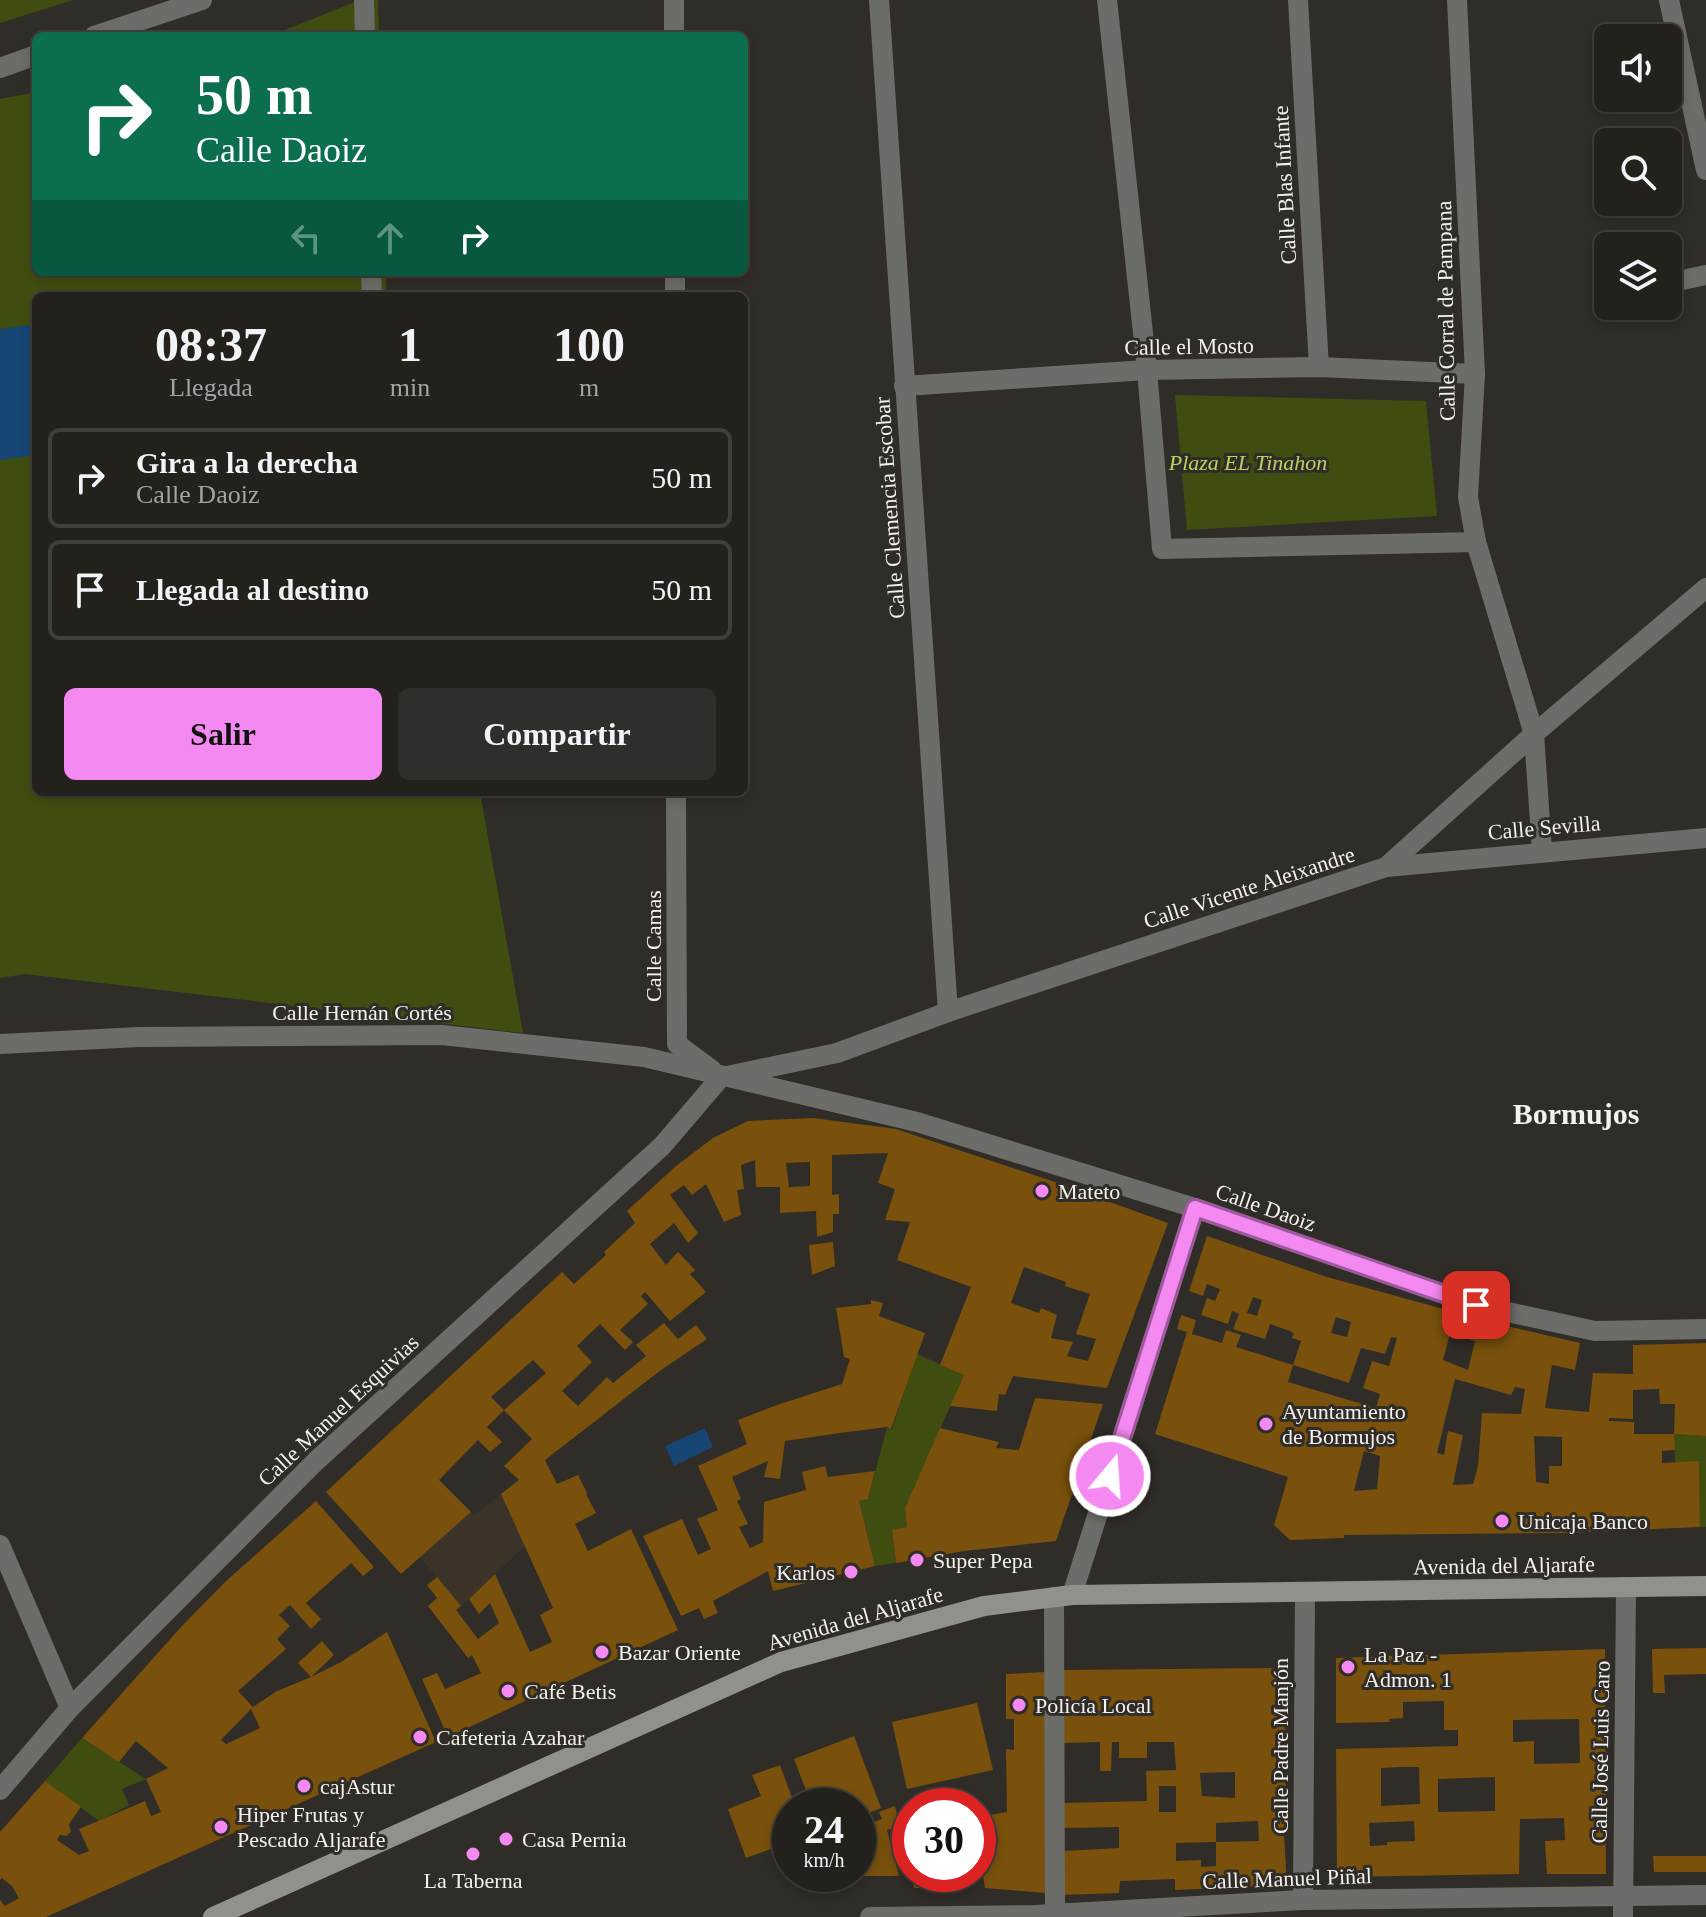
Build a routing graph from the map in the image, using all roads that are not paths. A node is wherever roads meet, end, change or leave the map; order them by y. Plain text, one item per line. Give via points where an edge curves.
1 (202, 0) edge
2 (364, 0) edge
3 (674, 0) edge
4 (879, 0) edge
5 (1107, 0) edge
6 (1298, 0) edge
7 (1457, 0) edge
8 (1669, 0) edge
9 (106, 32) edge
10 (365, 32) edge
11 (674, 32) edge
12 (32, 56) edge
13 (0, 68) edge
14 (1697, 86) edge
15 (1706, 170) edge
16 (1706, 275) edge
17 (1682, 280) edge
18 (1319, 367) junction
19 (1147, 370) junction
20 (1475, 374) junction
21 (904, 386) junction
22 (1476, 542) junction
23 (1706, 588) edge
24 (1534, 734) junction
25 (676, 796) edge
26 (1706, 838) edge
27 (1542, 851) junction
28 (1386, 867) junction
29 (948, 1012) junction
30 (6, 1043) edge
31 (721, 1077) junction
32 (1195, 1208) junction
33 (1706, 1329) edge
34 (0, 1545) edge
35 (1706, 1586) edge
36 (1626, 1587) junction
37 (1305, 1592) junction
38 (1063, 1596) junction
39 (70, 1708) junction
40 (0, 1790) edge
41 (1623, 1895) junction
42 (1706, 1895) edge
43 (1303, 1900) junction
44 (1042, 1915) edge
45 (213, 1917) edge
46 (870, 1917) edge
47 (1623, 1917) edge

1 - 9 street
2 - 10 street
3 - 11 street
4 - 21 street, Calle Clemencia Escobar
5 - 19 street
6 - 18 street, Calle Blas Infante
7 - 20 street, Calle Corral de Pampana
8 - 14 street
12 - 13 street
14 - 15 street
16 - 17 street
18 - 19 street, Calle el Mosto
18 - 20 street, Calle el Mosto
19 - 21 street, Calle el Mosto
19 - 22 street via 1162,549
20 - 22 street, Calle Corral de Pampana via 1468,497
21 - 29 street, Calle Clemencia Escobar
22 - 24 street, Calle Corral de Pampana
23 - 24 street, Calle Vicente Aleixandre
24 - 27 street, Calle Corral de Pampana
24 - 28 street, Calle Vicente Aleixandre
25 - 31 street, Calle Camas via 677,1044
26 - 27 street, Calle Sevilla
27 - 28 street, Calle Sevilla
28 - 29 street, Calle Vicente Aleixandre
29 - 31 street, Calle Vicente Aleixandre via 837,1053
30 - 31 street, Calle Hernán Cortés via 442,1035 644,1057
31 - 32 street, Calle Daoiz via 917,1122
31 - 39 street, Calle Manuel Esquivias via 662,1146 316,1461
32 - 33 street, Calle Daoiz via 1476,1305 1595,1331
32 - 38 street
34 - 39 street
35 - 36 main road, Avenida del Aljarafe
36 - 37 main road, Avenida del Aljarafe
36 - 41 street, Calle José Luis Caro
37 - 38 main road, Avenida del Aljarafe
37 - 43 street, Calle Padre Manjón
38 - 44 street
38 - 45 main road, Avenida del Aljarafe via 984,1606 781,1662
39 - 40 street, Calle Manuel Esquivias
41 - 42 street, Calle Manuel Piñal
41 - 43 street, Calle Manuel Piñal
41 - 47 street, Calle José Luis Caro
43 - 44 street, Calle Manuel Piñal
44 - 46 street, Calle Manuel Piñal

